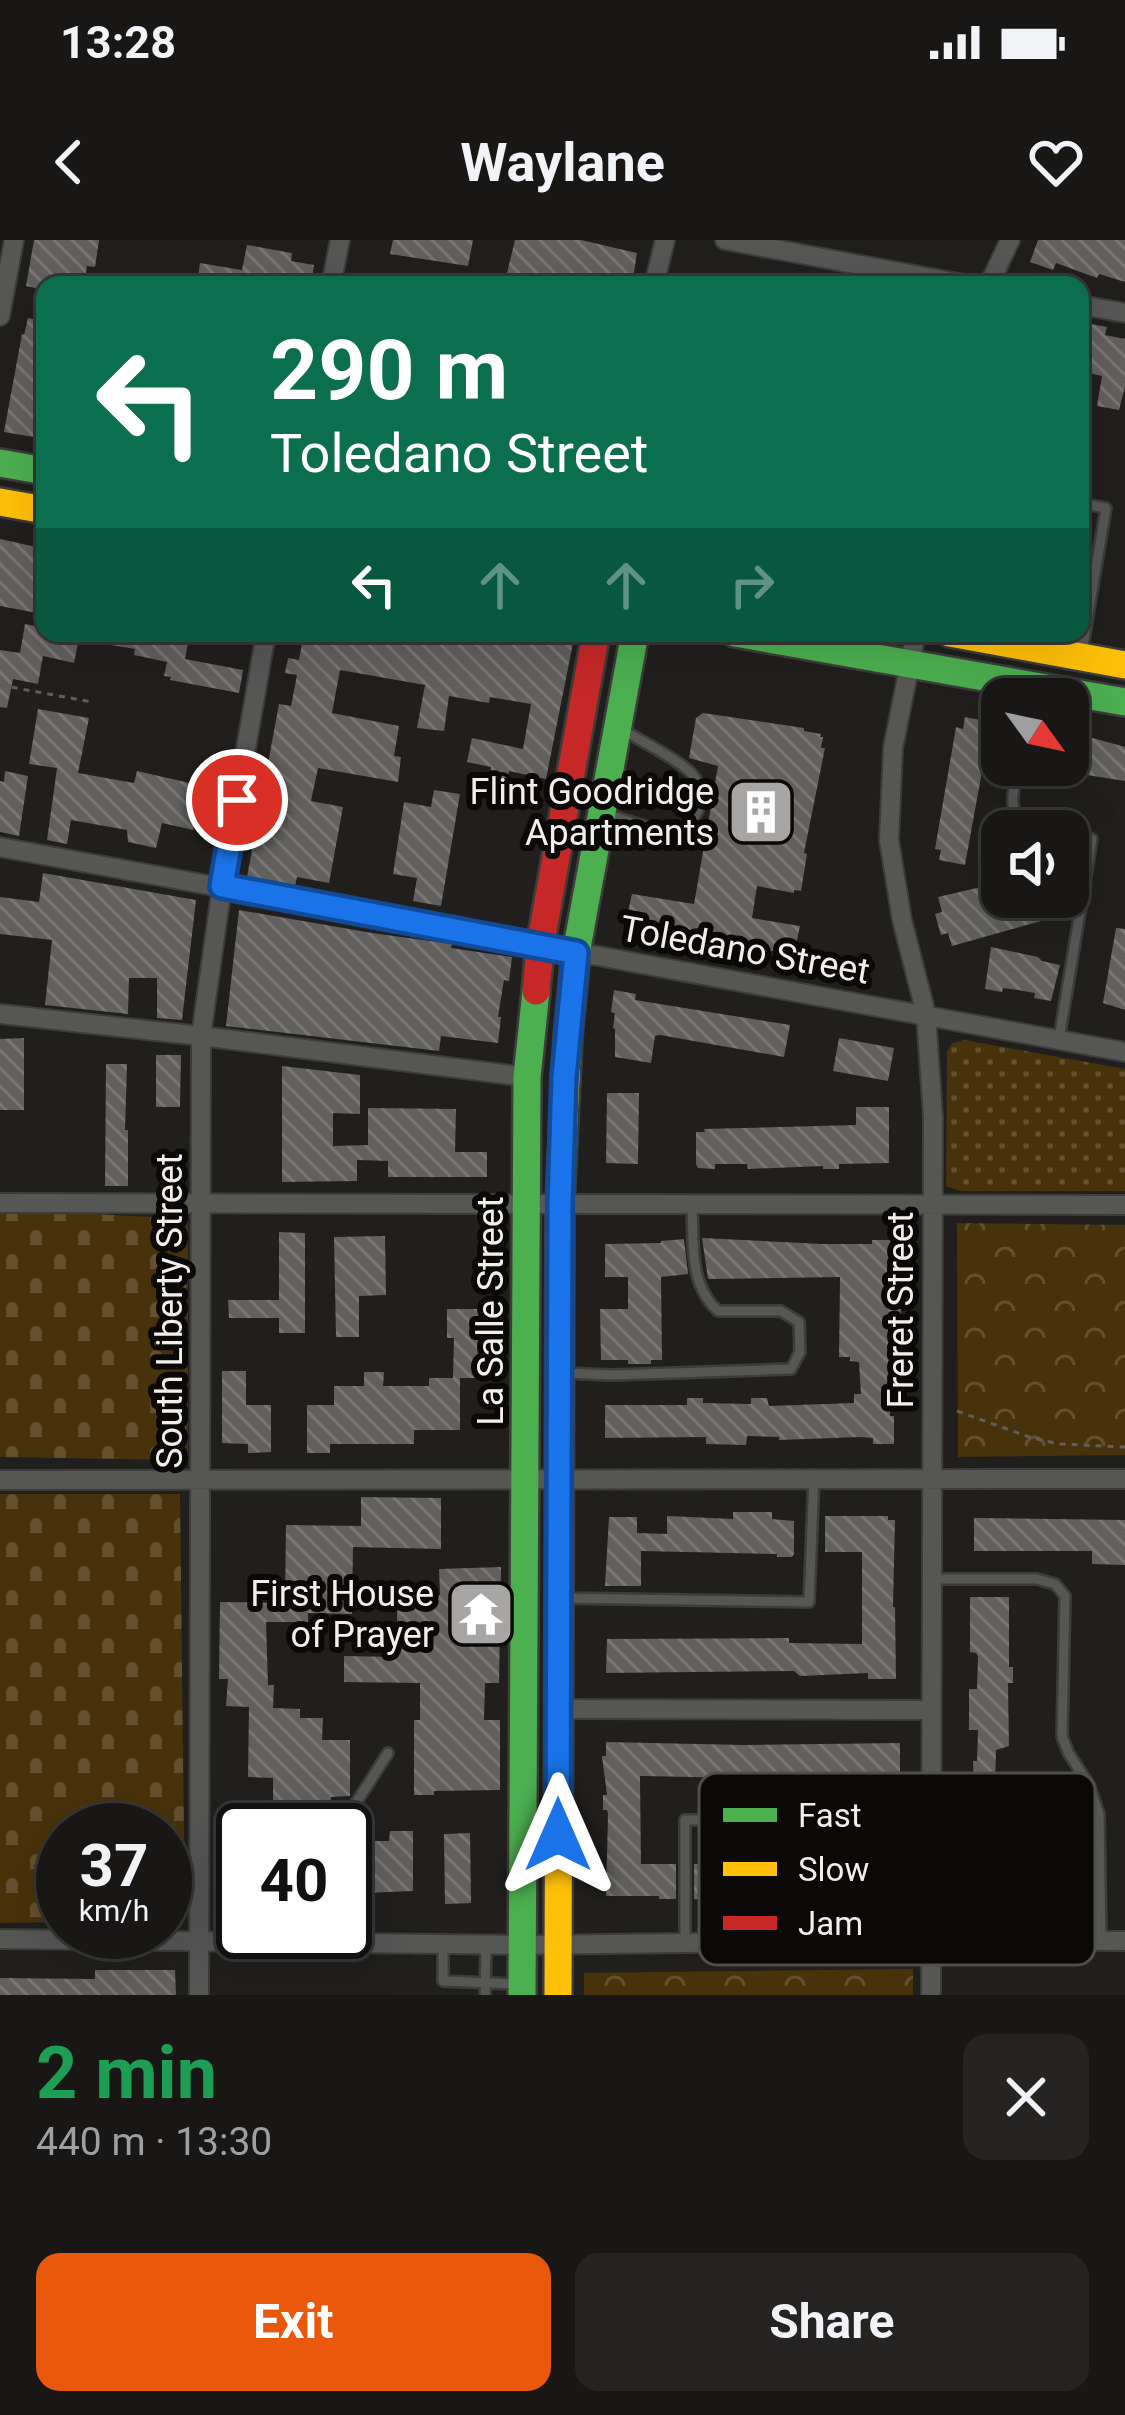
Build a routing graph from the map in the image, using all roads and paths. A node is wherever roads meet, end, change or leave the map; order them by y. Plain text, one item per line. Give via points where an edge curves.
1 (14, 240) edge
2 (340, 240) edge
3 (664, 240) edge
4 (725, 240) edge
5 (1010, 240) edge
6 (334, 276) edge
7 (656, 276) edge
8 (920, 276) edge
9 (993, 276) edge
10 (1089, 307) edge
11 (1125, 313) edge
12 (0, 316) edge
13 (0, 463) edge
14 (36, 469) edge
15 (0, 502) edge
16 (1089, 505) edge
17 (36, 508) edge
18 (1089, 609) edge
19 (264, 642) edge
20 (594, 642) edge
21 (633, 642) edge
22 (786, 642) edge
23 (914, 642) edge
24 (1001, 642) edge
25 (1083, 642) edge
26 (1081, 656) junction
27 (910, 664) junction
28 (1125, 664) edge
29 (981, 681) edge
30 (0, 685) edge
31 (1089, 699) edge
32 (92, 702) dead end
33 (1125, 703) edge
34 (618, 727) junction
35 (602, 813) junction
36 (0, 847) edge
37 (222, 886) junction
38 (1079, 918) edge
39 (540, 947) junction
40 (576, 953) junction
41 (0, 1014) edge
42 (926, 1014) junction
43 (202, 1036) junction
44 (1059, 1040) junction
45 (1125, 1052) edge
46 (527, 1077) junction
47 (0, 1203) edge
48 (526, 1203) junction
49 (201, 1204) junction
50 (560, 1204) junction
51 (692, 1204) junction
52 (934, 1205) junction
53 (1125, 1205) edge
54 (559, 1372) junction
55 (957, 1411) dead end
56 (1125, 1447) edge
57 (558, 1477) junction
58 (524, 1478) junction
59 (814, 1478) junction
60 (931, 1478) junction
61 (1125, 1479) edge
62 (0, 1480) edge
63 (202, 1480) junction
64 (931, 1579) junction
65 (558, 1598) junction
66 (558, 1709) junction
67 (932, 1710) junction
68 (388, 1753) dead end
69 (931, 1773) edge
70 (1081, 1773) edge
71 (1095, 1799) edge
72 (356, 1803) edge
73 (699, 1820) edge
74 (0, 1939) edge
75 (200, 1940) junction
76 (216, 1940) edge
77 (1095, 1941) edge
78 (1101, 1941) junction
79 (1125, 1941) edge
80 (372, 1943) edge
81 (442, 1943) junction
82 (685, 1943) junction
83 (699, 1943) edge
84 (486, 1944) junction
85 (559, 1944) junction
86 (523, 1945) junction
87 (932, 1965) edge
88 (485, 1982) junction
89 (522, 1989) edge
90 (199, 1995) edge
91 (485, 1995) edge
92 (559, 1995) edge
93 (931, 1995) edge

1 - 12 street
2 - 6 street
3 - 7 street
4 - 8 street
5 - 9 street
10 - 11 street
13 - 14 street
15 - 17 street
16 - 18 lane via 1106,508
19 - 37 street, South Liberty Street
20 - 39 street, La Salle Street
21 - 34 street, La Salle Street
22 - 27 street
23 - 27 street, Freret Street
24 - 26 street
25 - 26 lane
26 - 28 street
27 - 29 street
27 - 42 street, Freret Street via 893,748 889,841
30 - 32 path
31 - 33 street
34 - 35 street, La Salle Street
34 - 35 lane via 690,772 701,802 675,830
35 - 40 street, La Salle Street
36 - 37 street, Toledano Street
37 - 39 street, Toledano Street
37 - 43 street, South Liberty Street
38 - 44 lane
39 - 40 street, Toledano Street
39 - 46 street, La Salle Street
40 - 42 street, Toledano Street
40 - 50 street, La Salle Street
41 - 43 street
42 - 44 street, Toledano Street
42 - 52 street, Freret Street
43 - 46 street
43 - 49 street, South Liberty Street
44 - 45 street, Toledano Street
46 - 48 street, La Salle Street
47 - 49 street
48 - 49 street
48 - 50 street
48 - 58 street, La Salle Street
49 - 63 street, South Liberty Street
50 - 51 street
50 - 54 street, La Salle Street
51 - 52 street
51 - 54 lane via 706,1300 718,1311 781,1312 799,1322 791,1370
52 - 53 street
52 - 60 street, Freret Street
54 - 57 street, La Salle Street
55 - 56 path via 1059,1444
57 - 58 street
57 - 59 street
57 - 65 street, La Salle Street
58 - 63 street
58 - 86 street, La Salle Street
59 - 60 street
59 - 65 lane via 809,1602
60 - 61 street
60 - 64 street, Freret Street
62 - 63 street
63 - 75 street, South Liberty Street
64 - 67 street, Freret Street
64 - 70 lane via 1037,1579 1065,1596 1062,1736
65 - 66 street, La Salle Street
66 - 67 street
66 - 85 street, La Salle Street
67 - 69 street, Freret Street
68 - 72 lane
71 - 78 lane
73 - 82 lane via 685,1820
74 - 75 street
75 - 76 street
75 - 90 street, South Liberty Street
77 - 78 street
78 - 79 street
80 - 81 street
81 - 84 street
81 - 88 lane via 443,1981
82 - 83 street
82 - 85 street
84 - 86 street
84 - 88 lane
85 - 86 street
85 - 92 street, La Salle Street
86 - 89 street, La Salle Street
87 - 93 street, Freret Street
88 - 89 lane
88 - 91 lane

